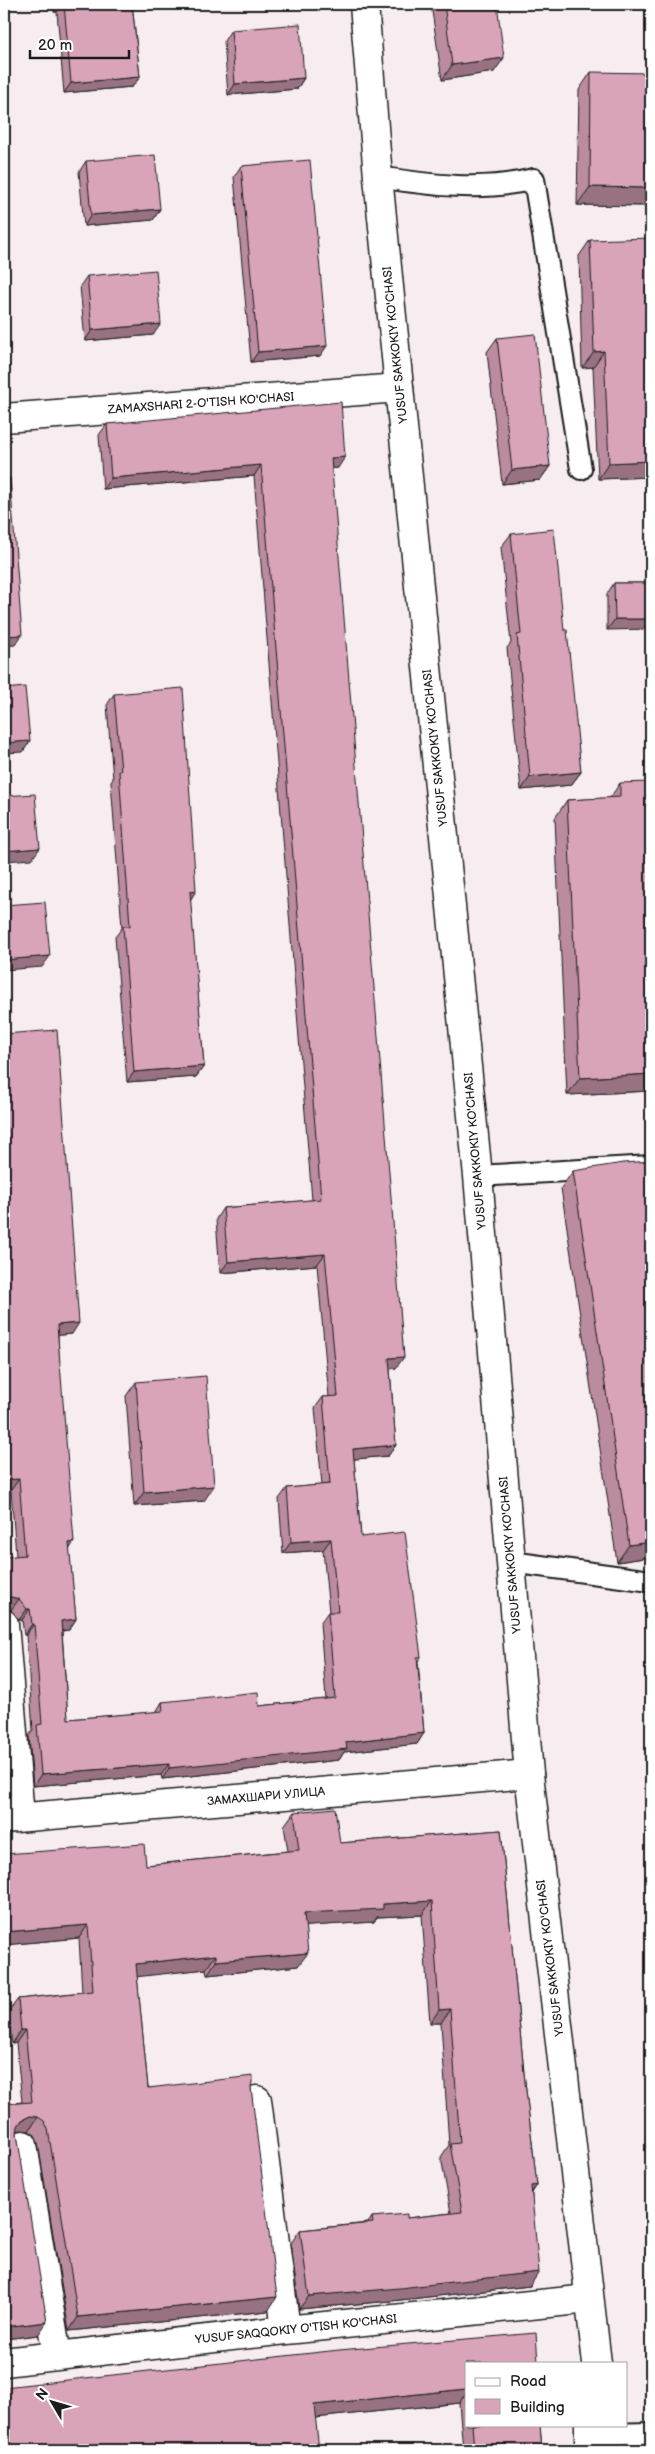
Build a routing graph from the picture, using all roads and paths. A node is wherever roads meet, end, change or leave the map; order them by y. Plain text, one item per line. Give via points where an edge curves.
1 (364, 4) edge
2 (378, 178) junction
3 (399, 388) junction
4 (4, 418) edge
5 (581, 469) dead end
6 (651, 1166) edge
7 (478, 1176) junction
8 (511, 1562) junction
9 (651, 1581) edge
10 (4, 1624) edge
11 (529, 1774) junction
12 (12, 1818) edge
13 (257, 2100) dead end
14 (23, 2145) dead end
15 (589, 2299) junction
16 (286, 2330) junction
17 (57, 2356) junction
18 (4, 2362) edge
19 (589, 2362) edge
20 (597, 2362) edge
21 (651, 2433) edge
22 (600, 2437) edge

1 - 2 main road, YUSUF SAKKOKIY KO'CHASI
2 - 3 main road, YUSUF SAKKOKIY KO'CHASI
2 - 5 lane via 433,186 512,185 534,179
3 - 4 main road, ZAMAXSHARI 2-O'TISH KO'CHASI
3 - 7 main road, YUSUF SAKKOKIY KO'CHASI
6 - 7 lane
7 - 8 main road, YUSUF SAKKOKIY KO'CHASI
8 - 9 lane
8 - 11 main road, YUSUF SAKKOKIY KO'CHASI
10 - 12 main road
11 - 12 main road, ЗАМАХШАРИ УЛИЦА
11 - 15 main road, YUSUF SAKKOKIY KO'CHASI
13 - 16 main road
14 - 17 main road
15 - 16 main road, YUSUF SAQQOKIY O'TISH KO'CHASI
15 - 19 main road, YUSUF SAKKOKIY KO'CHASI
15 - 20 main road, YUSUF SAKKOKIY KO'CHASI
16 - 17 main road, YUSUF SAQQOKIY O'TISH KO'CHASI
17 - 18 main road, YUSUF SAQQOKIY O'TISH KO'CHASI
21 - 22 lane

